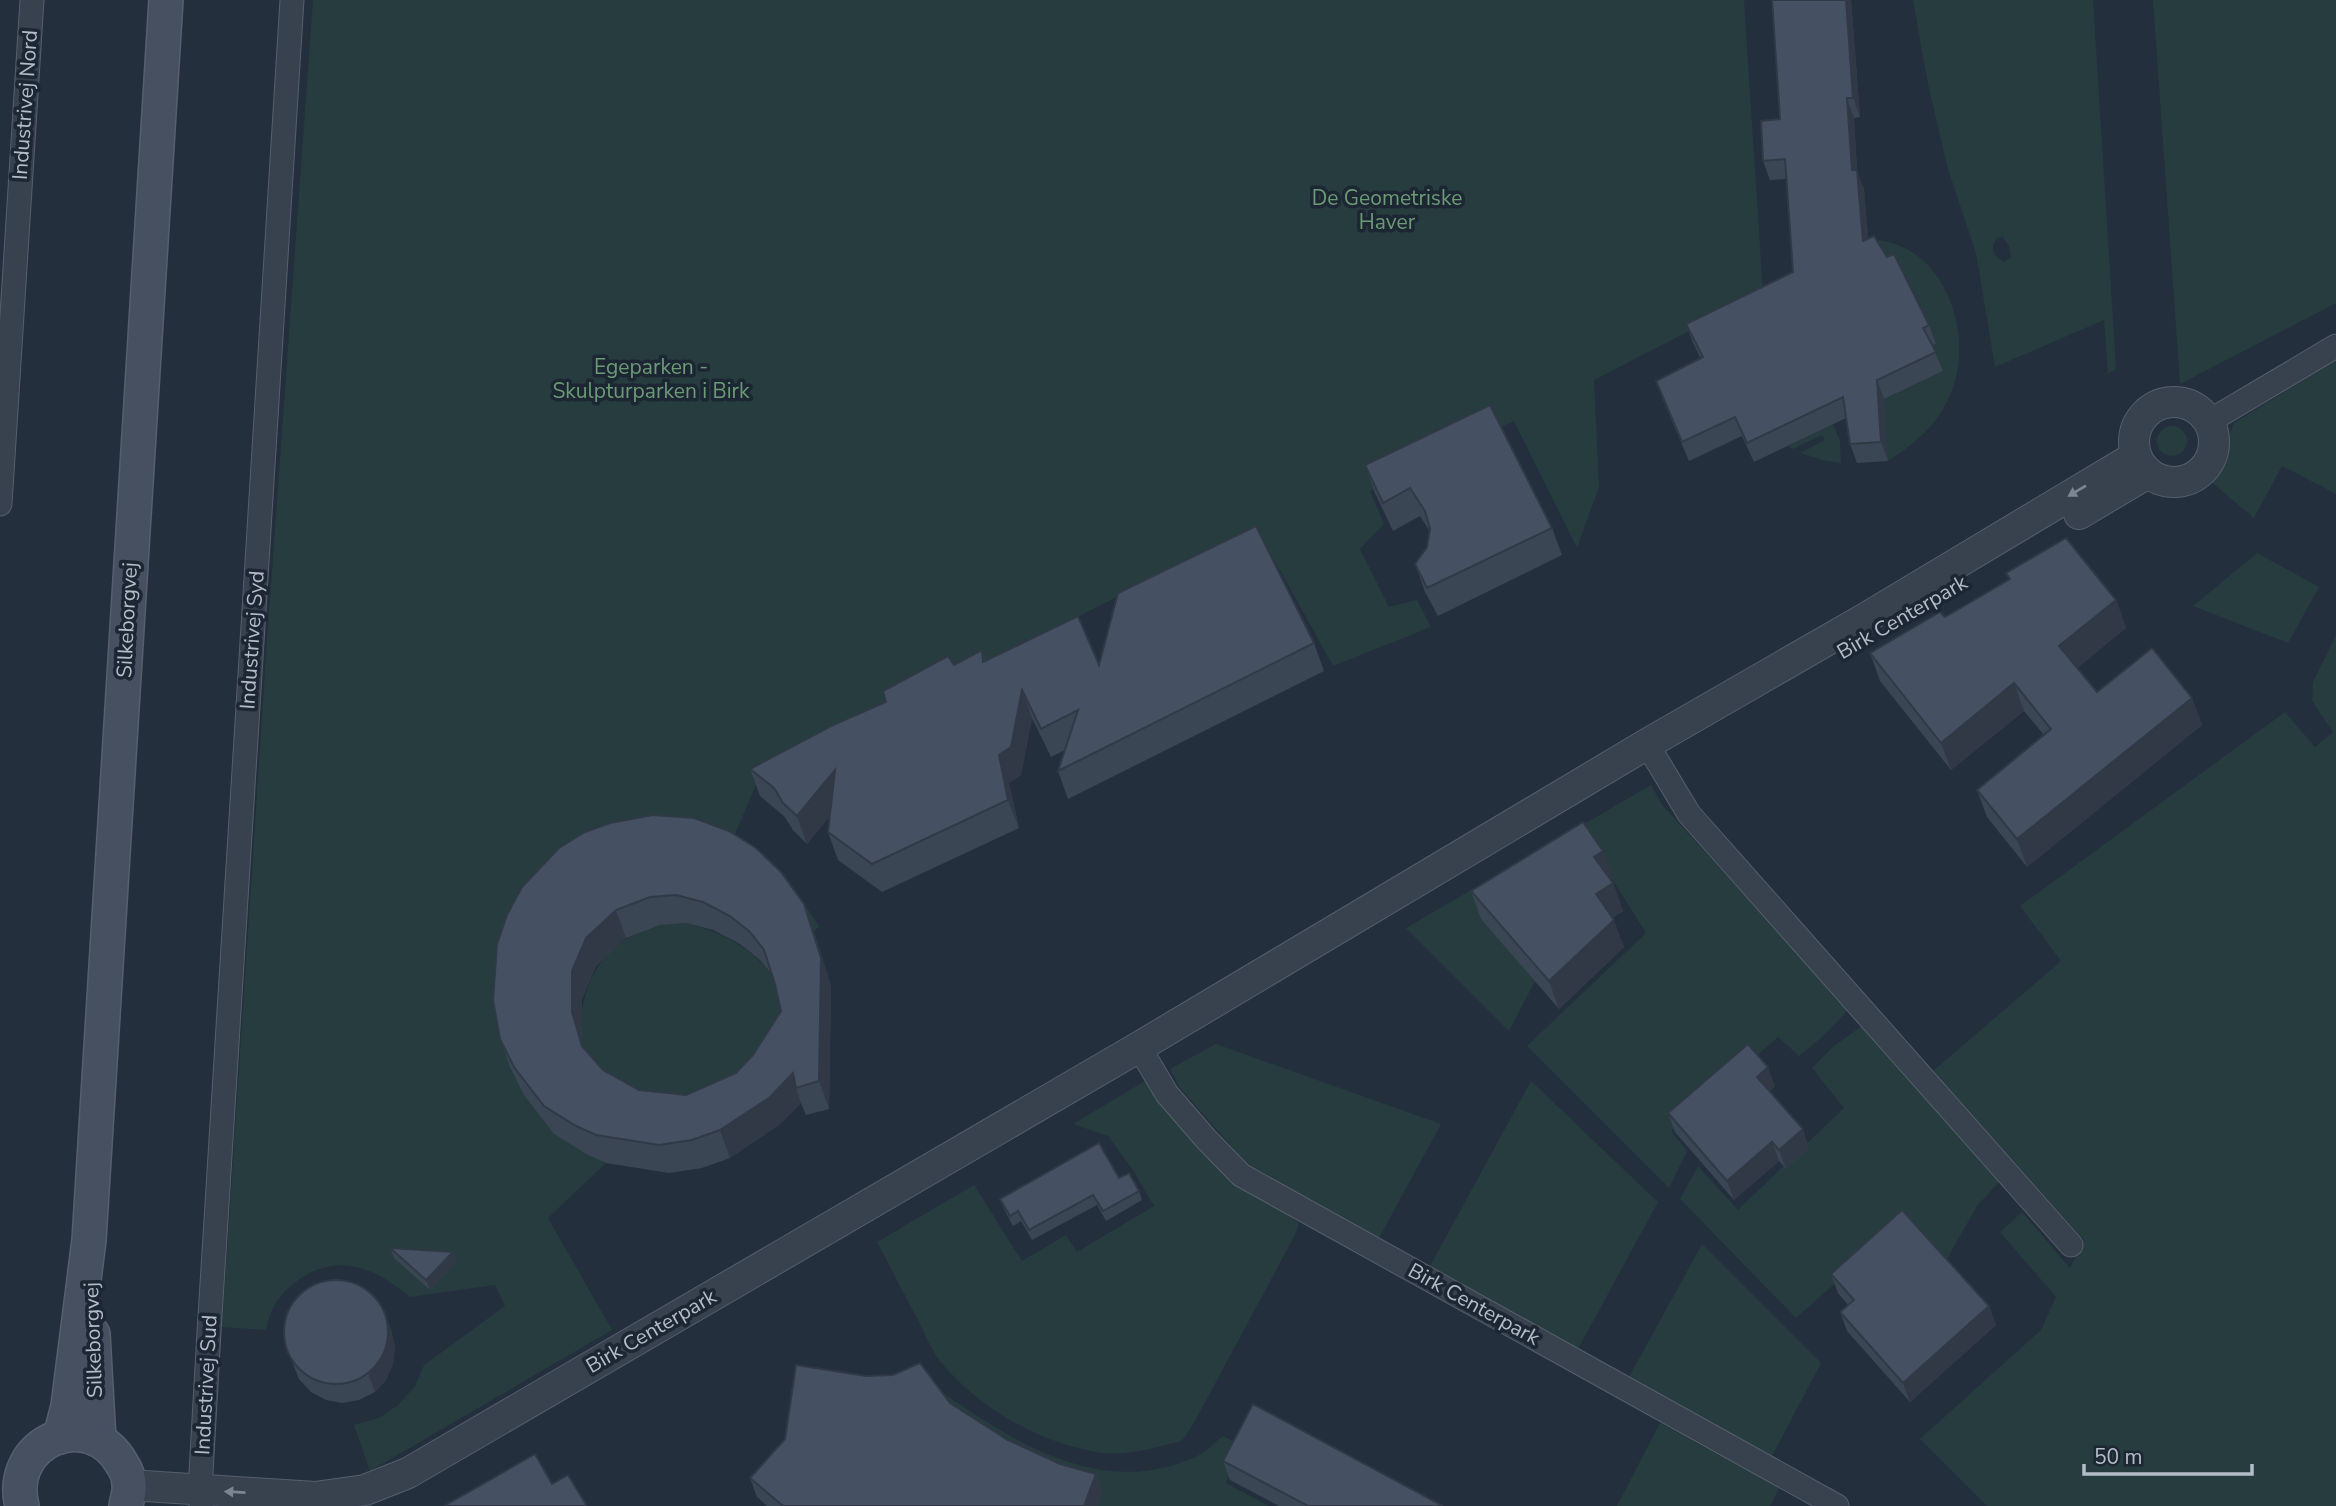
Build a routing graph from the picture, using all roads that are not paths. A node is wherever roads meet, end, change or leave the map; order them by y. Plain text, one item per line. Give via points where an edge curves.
1 (32, 0) edge
2 (166, 0) edge
3 (292, 0) edge
4 (2336, 346) edge
5 (2208, 422) junction
6 (2142, 464) junction
7 (0, 504) edge
8 (1652, 753) junction
9 (1143, 1054) junction
10 (854, 1223) junction
11 (89, 1240) junction
12 (2071, 1245) dead end
13 (212, 1280) joint
14 (60, 1437) junction
15 (99, 1440) junction
16 (14, 1493) edge
17 (128, 1495) edge
18 (200, 1498) edge
19 (375, 1506) edge
20 (1837, 1506) edge

1 - 7 street, Industrivej Nord
2 - 11 main road, Silkeborgvej
3 - 13 street, Industrivej Syd
4 - 5 street
5 - 6 street via 2214,439 2211,456 2201,471 2173,482 2160,480
5 - 6 street via 2185,404 2170,402 2156,407 2136,427 2134,441
6 - 8 street, Birk Centerpark
8 - 9 street, Birk Centerpark
8 - 12 street via 1689,814
9 - 10 street, Birk Centerpark
9 - 20 street, Birk Centerpark via 1167,1094 1241,1175
10 -> 18 street, Birk Centerpark via 408,1473 365,1490 315,1497
10 - 19 street, Birk Centerpark via 412,1492
11 - 14 main road, Silkeborgvej
11 - 15 main road, Silkeborgvej
13 - 18 street, Industrivej Sud
14 - 15 main road via 83,1435
14 - 16 main road via 29,1458
15 - 17 main road via 117,1454 127,1471
17 - 18 street, Birk Centerpark

